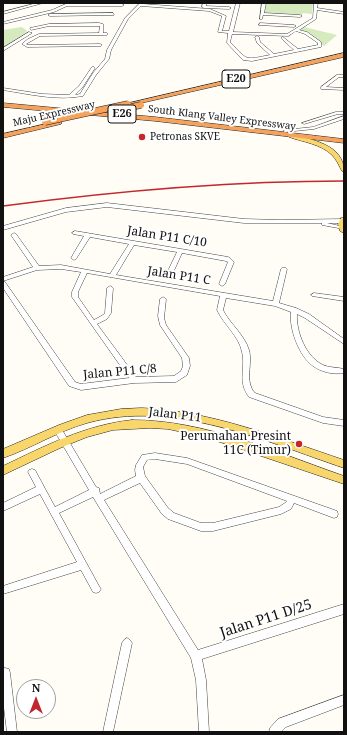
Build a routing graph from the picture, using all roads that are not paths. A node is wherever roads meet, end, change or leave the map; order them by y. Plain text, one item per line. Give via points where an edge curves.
1 (41, 3) edge
2 (205, 3) edge
3 (230, 3) edge
4 (238, 3) edge
5 (264, 3) edge
6 (316, 3) edge
7 (69, 4) edge
8 (140, 4) edge
9 (152, 4) dead end
10 (122, 5) dead end
11 (178, 5) edge
12 (229, 8) junction
13 (236, 9) junction
14 (316, 9) junction
15 (3, 13) edge
16 (344, 13) edge
17 (41, 14) junction
18 (113, 14) dead end
19 (262, 14) junction
20 (300, 16) dead end
21 (20, 20) junction
22 (3, 23) edge
23 (260, 24) junction
24 (295, 28) junction
25 (31, 29) junction
26 (230, 33) junction
27 (101, 34) junction
28 (106, 34) dead end
29 (258, 36) junction
30 (283, 38) dead end
31 (100, 45) dead end
32 (3, 50) edge
33 (109, 50) junction
34 (297, 51) junction
35 (344, 55) edge
36 (272, 56) junction
37 (107, 58) junction
38 (344, 59) edge
39 (100, 60) junction
40 (100, 66) junction
41 (344, 76) edge
42 (90, 80) junction
43 (83, 82) junction
44 (3, 89) edge
45 (344, 89) edge
46 (64, 96) junction
47 (3, 101) edge
48 (3, 105) edge
49 (344, 113) edge
50 (344, 117) edge
51 (304, 123) dead end
52 (3, 131) edge
53 (285, 131) junction
54 (3, 136) edge
55 (292, 136) junction
56 (344, 138) edge
57 (344, 141) edge
58 (343, 167) edge
59 (343, 225) edge
60 (3, 228) edge
61 (75, 233) dead end
62 (14, 235) dead end
63 (88, 236) junction
64 (132, 243) junction
65 (180, 251) junction
66 (74, 258) dead end
67 (37, 268) junction
68 (284, 269) dead end
69 (85, 271) junction
70 (169, 275) dead end
71 (112, 276) junction
72 (3, 278) edge
73 (3, 283) edge
74 (222, 284) dead end
75 (110, 288) dead end
76 (224, 295) junction
77 (314, 295) dead end
78 (163, 299) dead end
79 (344, 299) edge
80 (276, 304) junction
81 (294, 310) junction
82 (93, 323) junction
83 (343, 340) edge
84 (342, 371) dead end
85 (134, 380) junction
86 (344, 423) edge
87 (58, 430) junction
88 (64, 442) junction
89 (3, 454) edge
90 (344, 464) edge
91 (3, 471) edge
92 (32, 472) dead end
93 (140, 478) junction
94 (344, 480) edge
95 (41, 489) junction
96 (98, 495) junction
97 (292, 499) junction
98 (3, 508) edge
99 (53, 512) junction
100 (334, 514) dead end
101 (82, 565) junction
102 (96, 589) dead end
103 (3, 590) edge
104 (344, 609) edge
105 (127, 643) dead end
106 (196, 656) junction
107 (5, 673) dead end
108 (344, 700) edge
109 (12, 732) edge
110 (108, 732) edge
111 (204, 732) edge
112 (274, 732) edge

1 - 15 street
2 - 12 street via 204,7
3 - 12 street
4 - 13 street
5 - 19 street
6 - 14 street
7 - 10 street
7 - 17 street
8 - 11 street
8 - 33 street via 127,18
9 - 11 street
11 - 26 street via 215,11 225,16 220,32
12 - 13 street
13 - 26 street
14 - 16 street
14 - 24 street via 316,18
17 - 18 street
17 - 21 street
19 - 20 street
19 - 23 street
21 - 22 street
21 - 25 street
23 - 24 street
23 - 29 street
24 - 29 street via 286,35
24 - 34 street via 320,44
25 - 27 street via 49,25 102,25
25 - 32 street via 29,35
26 - 29 street
26 - 36 street via 229,44 244,59
27 - 28 street
27 - 31 street via 39,35 24,44
29 - 36 street via 258,42
30 - 34 street
33 - 37 street
33 - 39 street
34 - 36 street
35 - 52 highway, Maju Expressway / E20, bridge
37 - 39 street
37 - 40 street
38 - 54 highway, Maju Expressway / E20, bridge
39 - 40 street
39 - 43 street
40 - 42 street
41 - 45 street via 338,76 322,88
42 - 43 street
42 - 46 street via 81,95
43 - 46 street via 77,93
44 - 46 street
47 - 53 highway, South Klang Valley Expressway / E26
48 - 55 highway, South Klang Valley Expressway / E26 via 155,119
49 - 51 street
50 - 53 street via 314,128
53 - 56 highway, South Klang Valley Expressway / E26
55 - 57 highway, South Klang Valley Expressway / E26
55 - 58 main road via 328,148 337,156
59 - 60 street via 244,221 107,205 66,210
61 - 63 street, Jalan P11 C/10
62 - 67 street
63 - 64 street, Jalan P11 C/10
63 - 66 street
64 - 65 street, Jalan P11 C/10
64 - 71 street
65 - 70 street
65 - 74 street, Jalan P11 C/10 via 228,259 231,262
67 - 69 street, Jalan P11 C via 61,267
67 - 72 street, Jalan P11 C
68 - 80 street
69 - 71 street, Jalan P11 C
69 - 82 street via 74,295
71 - 76 street, Jalan P11 C
73 - 85 street, Jalan P11 C/8 via 72,384 81,387
75 - 82 street via 108,313
76 - 80 street, Jalan P11 C
76 - 86 street via 220,310 238,334 246,350 247,390 252,395 316,418
77 - 79 street
78 - 85 street, Jalan P11 C/8 via 161,319 169,336 185,354 185,373 176,379
80 - 81 street, Jalan P11 C
81 - 83 street, Jalan P11 C
81 - 84 street via 293,328 306,355 316,366
82 - 85 street
87 - 88 street
87 - 89 main road, Jalan P11
87 - 90 main road, Jalan P11 via 99,416 168,412 215,421
88 - 91 main road, Jalan P11
88 - 94 main road, Jalan P11 via 113,426 174,426 218,436
88 - 96 street
92 - 95 street
93 - 96 street
93 - 97 street via 139,464 145,458 171,458 187,461
93 - 97 street via 165,512 207,528 281,510 288,506
95 - 98 street
95 - 99 street
96 - 99 street
96 - 106 street
97 - 100 street
99 - 101 street
101 - 102 street
101 - 103 street
104 - 106 street, Jalan P11 D/25
105 - 110 street
106 - 111 street via 201,680
107 - 109 street
108 - 112 street via 282,723

